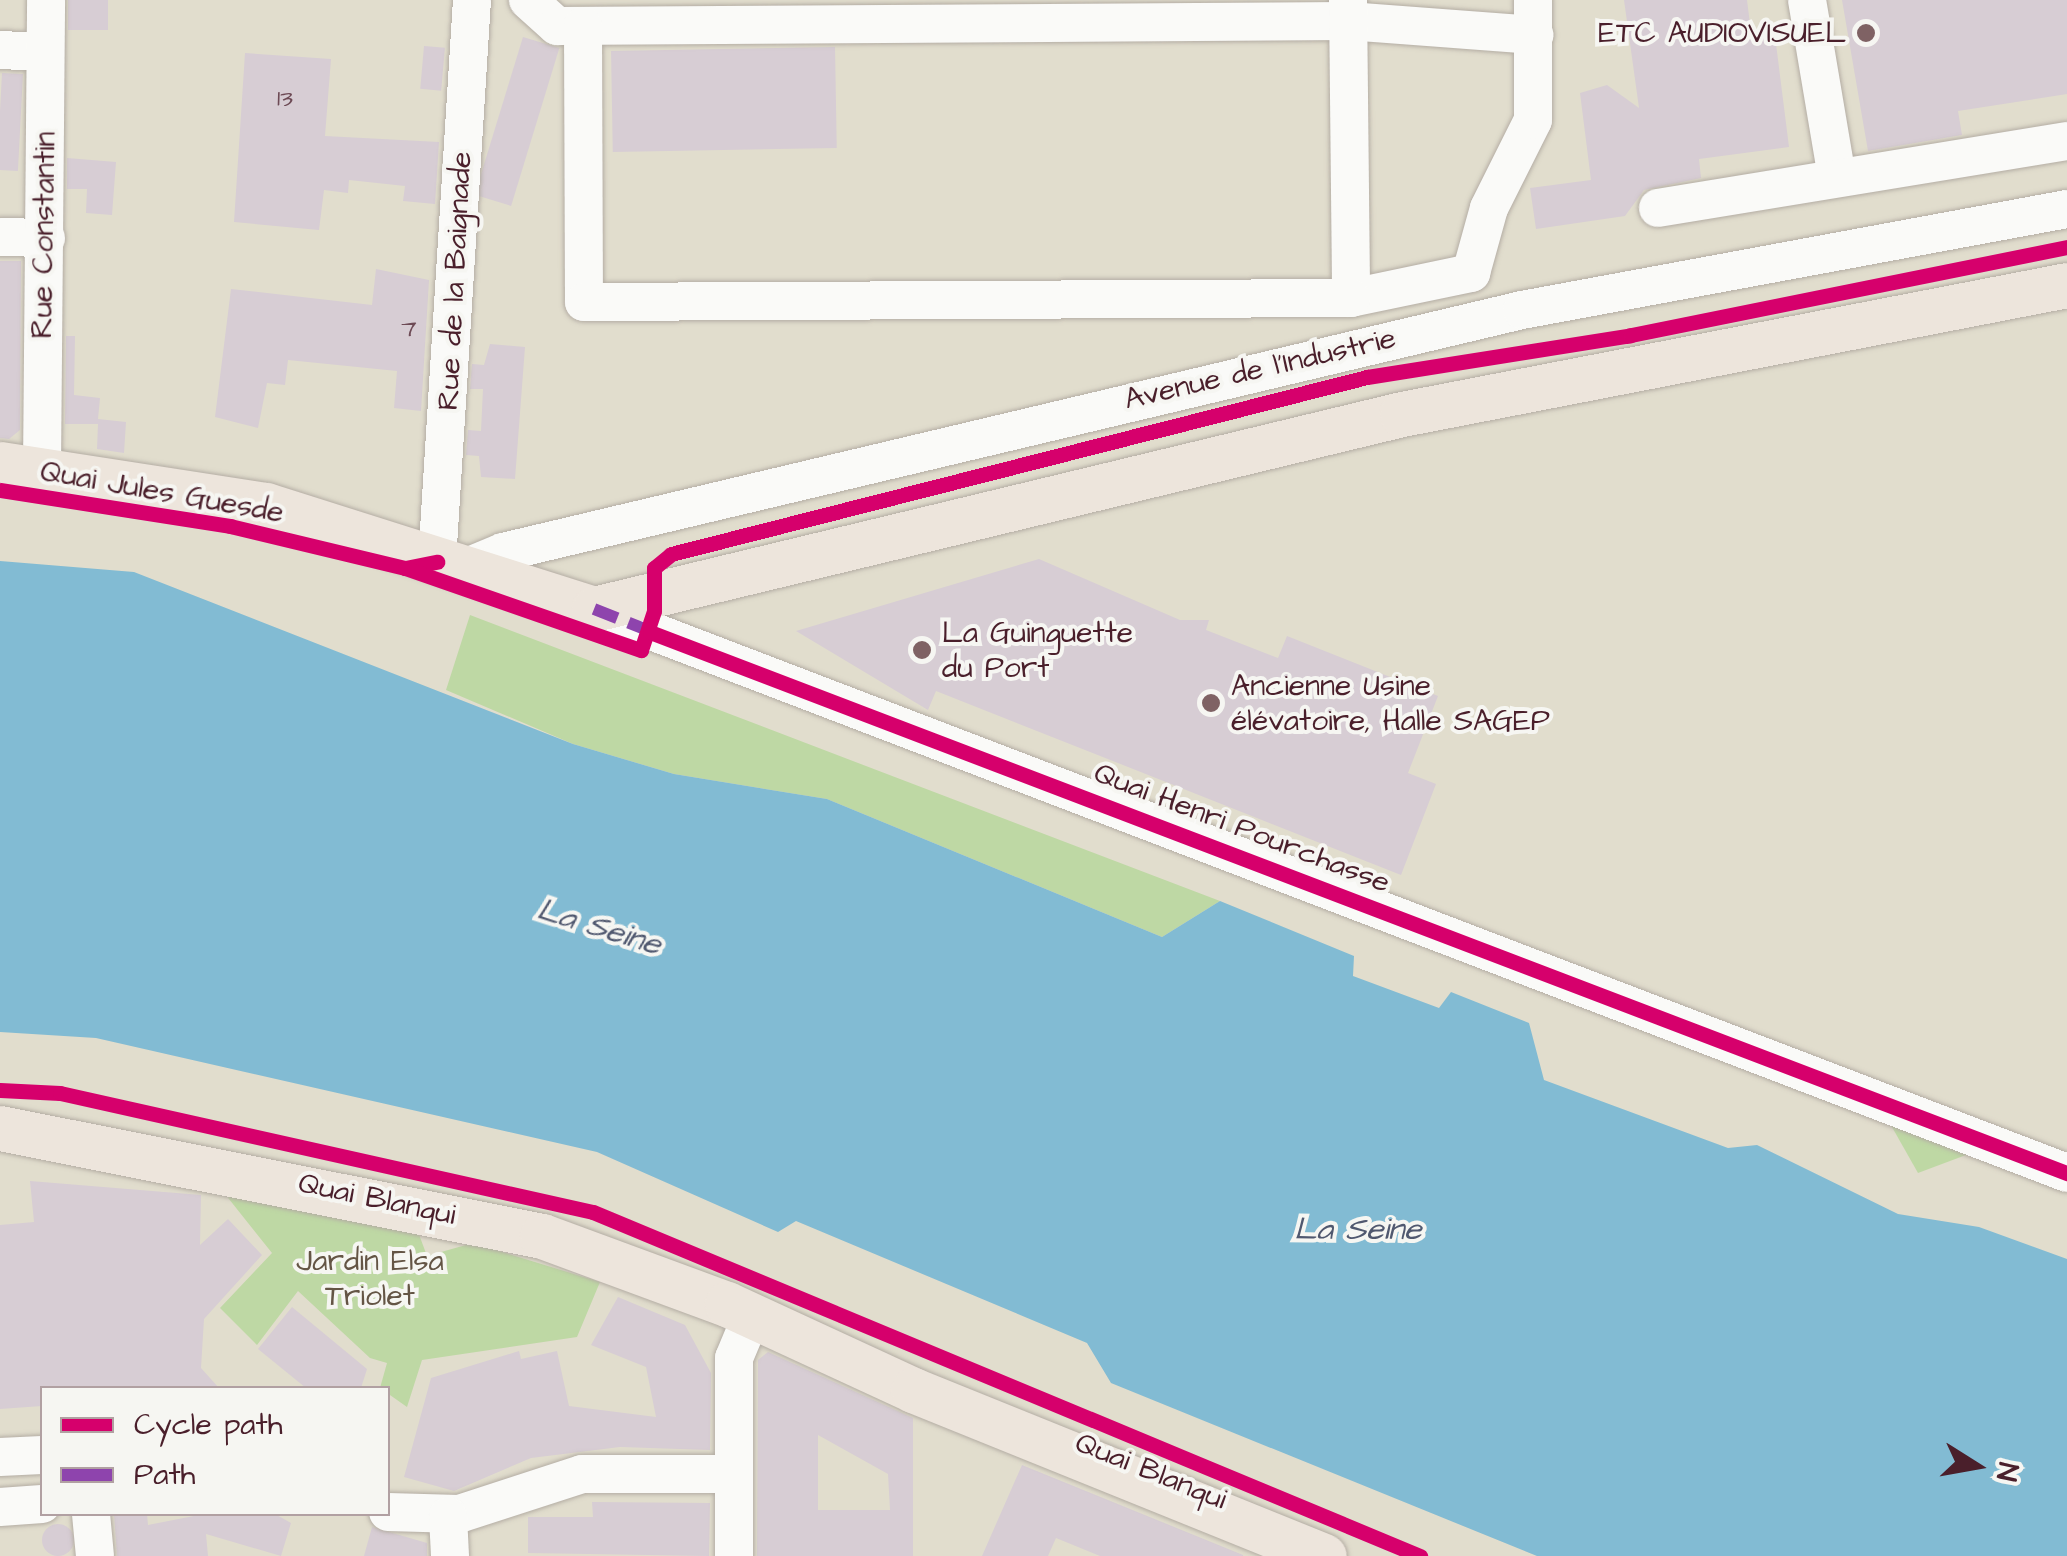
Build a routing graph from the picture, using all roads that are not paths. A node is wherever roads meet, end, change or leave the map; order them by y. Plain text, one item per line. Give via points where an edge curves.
1 (46, 0) edge
2 (472, 0) edge
3 (528, 0) edge
4 (1807, 0) edge
5 (1348, 10) edge
6 (1534, 18) edge
7 (582, 26) junction
8 (0, 50) edge
9 (46, 52) junction
10 (2067, 141) edge
11 (1838, 178) junction
12 (1658, 208) dead end
13 (2067, 209) edge
14 (0, 237) edge
15 (46, 238) junction
16 (2067, 285) edge
17 (1351, 298) junction
18 (21, 467) edge
19 (450, 566) junction
20 (594, 609) junction
21 (8, 1129) edge
22 (2067, 1173) edge
23 (740, 1310) junction
24 (885, 1374) junction
25 (40, 1454) edge
26 (0, 1457) edge
27 (734, 1474) junction
28 (40, 1504) edge
29 (0, 1507) edge
30 (390, 1512) edge
31 (91, 1516) edge
32 (448, 1516) junction
33 (96, 1556) edge
34 (450, 1556) edge
35 (734, 1556) edge
36 (1324, 1556) edge
37 (1360, 1556) edge

1 - 9 street, Rue Constantin
2 - 19 street, Rue de la Baignade
3 - 7 street via 556,26
4 - 11 street
5 - 6 street
5 - 7 street
5 - 17 street
6 - 17 street via 1533,120 1489,208 1471,273
7 - 17 street via 584,302
8 - 9 street
9 - 15 street, Rue Constantin
10 - 11 street
11 - 12 street
13 - 19 street, Avenue de l'Industrie via 1510,312
14 - 15 street
15 - 18 street, Rue Constantin
16 - 20 main road via 1402,414
18 - 19 main road, Quai Jules Guesde via 266,505
19 - 20 main road, Quai Henri Pourchasse
20 - 22 street, Quai Henri Pourchasse
21 - 23 main road, Quai Blanqui via 76,1119 544,1218 695,1278
23 - 24 main road, Quai Blanqui
23 - 27 street
24 - 36 main road, Quai Blanqui
24 - 37 main road, Quai Blanqui via 968,1395
25 - 26 street
27 - 32 street via 582,1474
27 - 35 street
28 - 29 street
30 - 32 street
31 - 33 street
32 - 34 street

